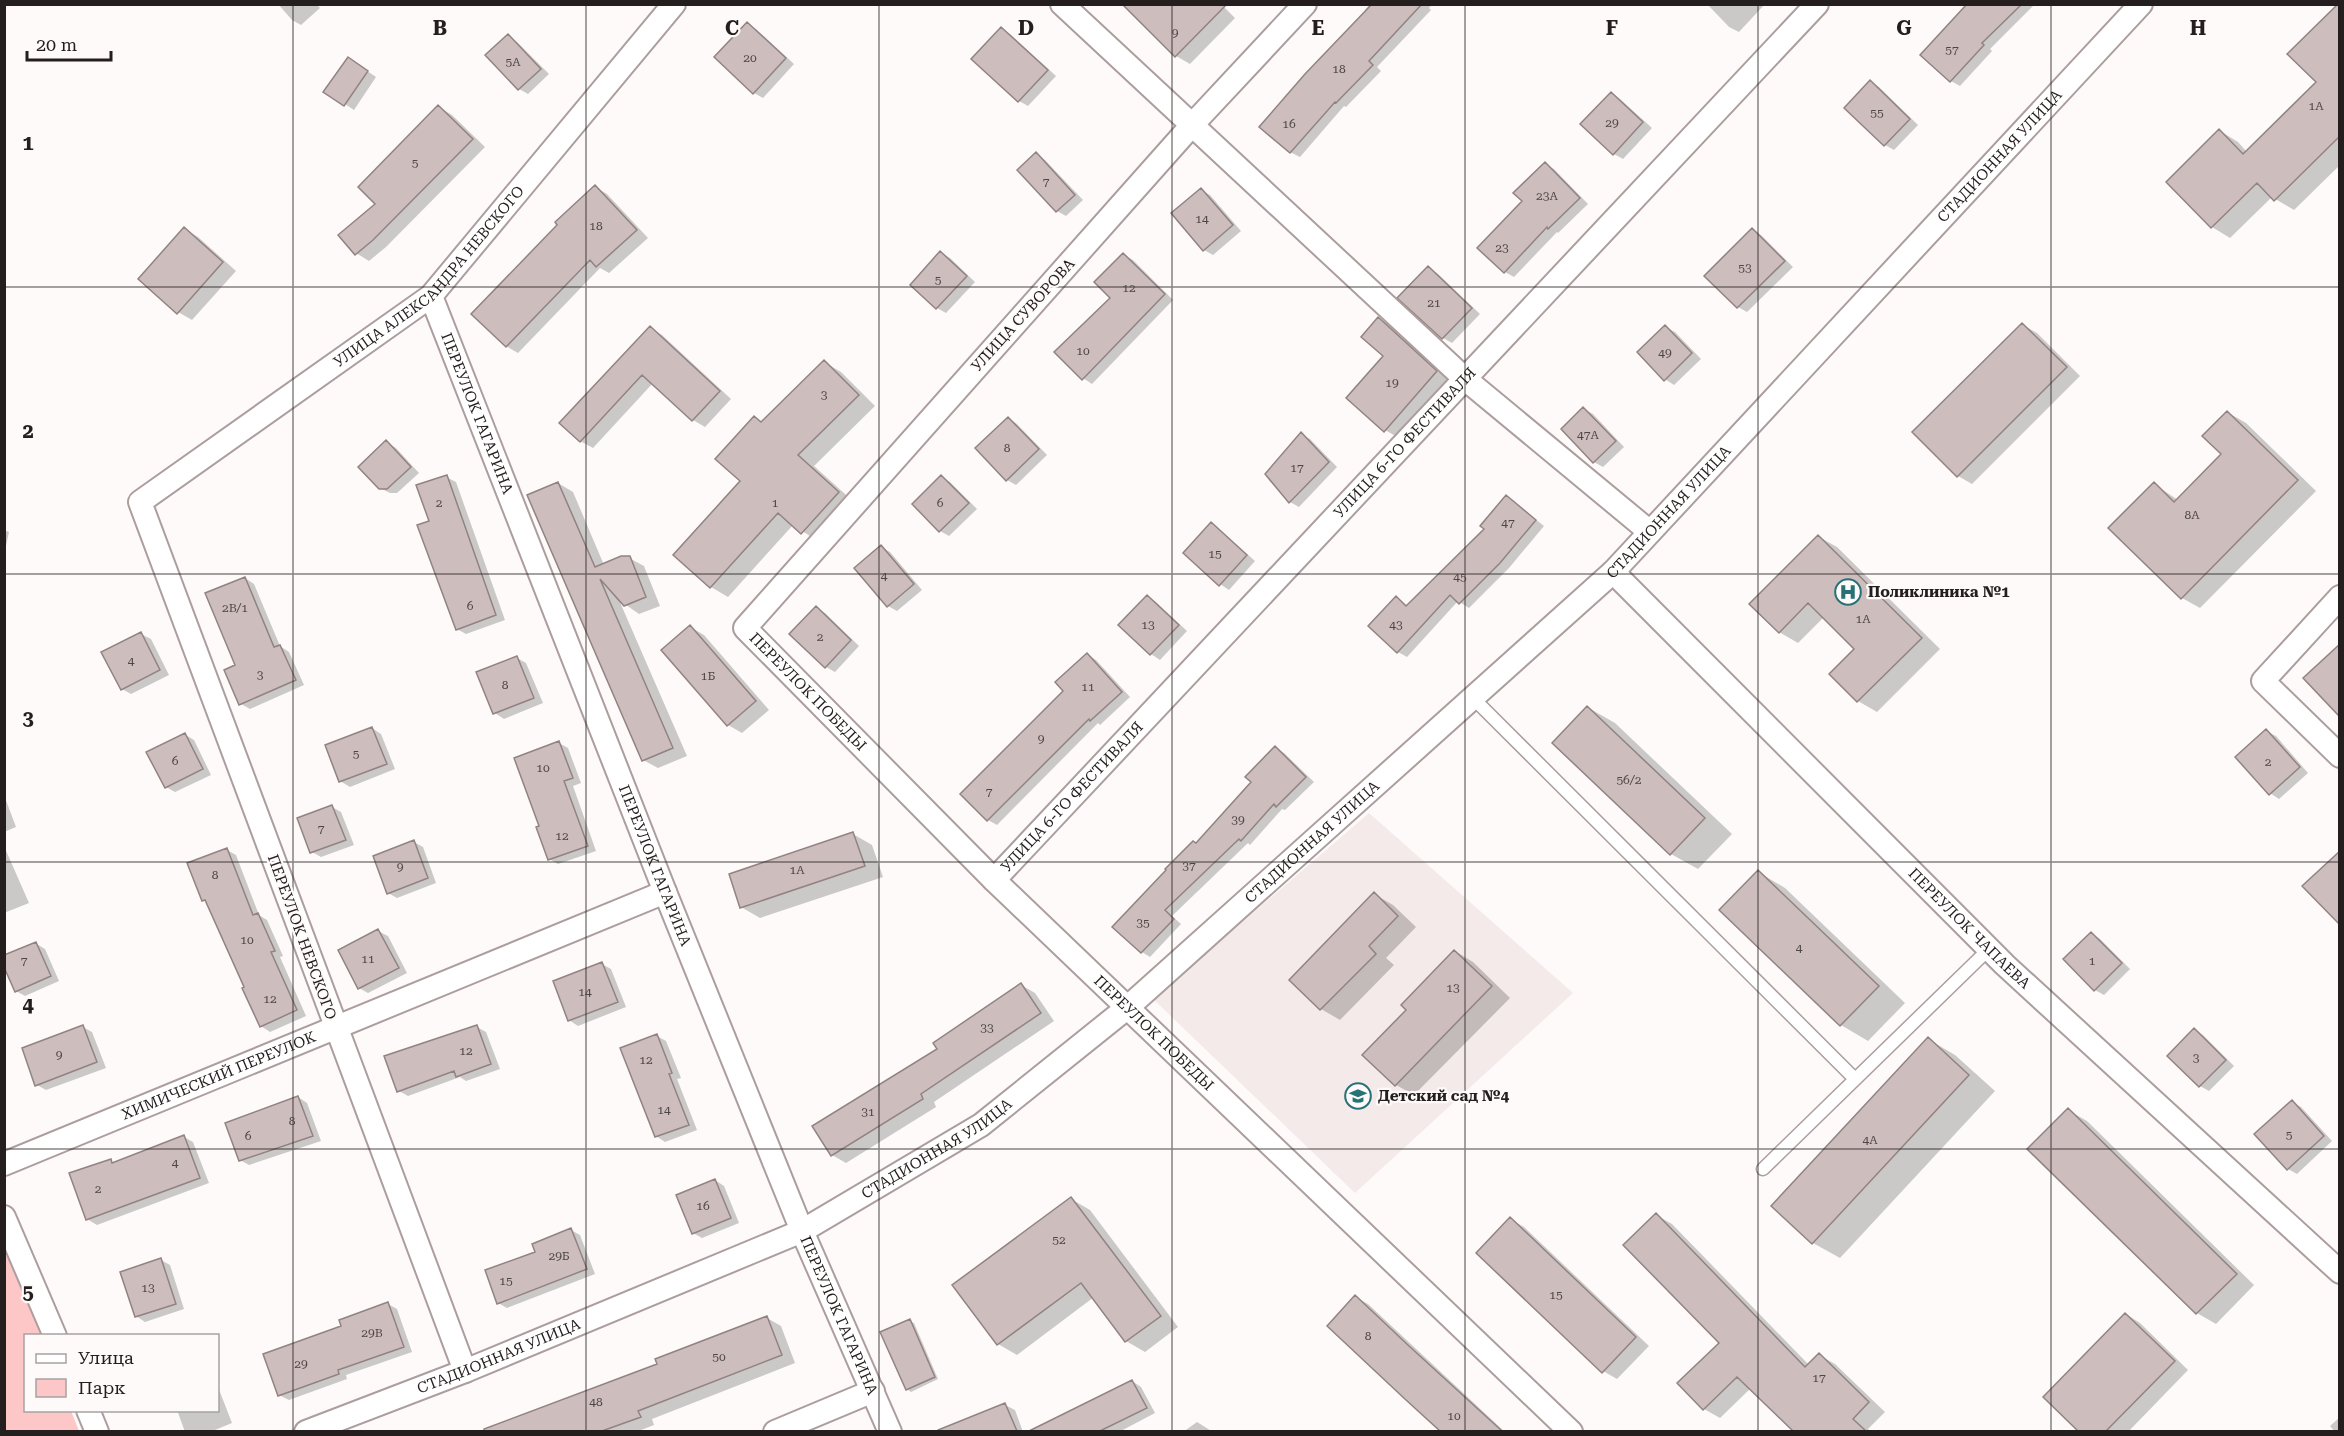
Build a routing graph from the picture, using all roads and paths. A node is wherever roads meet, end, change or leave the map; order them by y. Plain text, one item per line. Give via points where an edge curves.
1 (674, 4) edge
2 (1062, 4) edge
3 (1305, 4) edge
4 (1817, 4) edge
5 (2141, 4) edge
6 (1192, 125) junction
7 (431, 296) junction
8 (1464, 378) junction
9 (140, 502) joint
10 (1650, 532) junction
11 (1613, 572) junction
12 (2340, 597) edge
13 (745, 628) joint
14 (1473, 698) junction
15 (2340, 756) edge
16 (994, 880) junction
17 (665, 892) junction
18 (1989, 949) junction
19 (1128, 1007) junction
20 (335, 1027) junction
21 (1854, 1078) junction
22 (4, 1164) edge
23 (1763, 1169) dead end
24 (4, 1217) edge
25 (802, 1231) junction
26 (2340, 1272) edge
27 (55, 1334) edge
28 (465, 1371) junction
29 (873, 1391) junction
30 (89, 1412) edge
31 (97, 1431) edge
32 (306, 1431) edge
33 (776, 1431) edge
34 (890, 1431) edge
35 (1571, 1431) edge

1 - 7 street, УЛИЦА АЛЕКСАНДРА НЕВСКОГО
2 - 6 street
3 - 6 street, УЛИЦА СУВОРОВА
4 - 8 street, УЛИЦА 6-ГО ФЕСТИВАЛЯ
5 - 10 street, СТАДИОННАЯ УЛИЦА
6 - 8 street
6 - 13 street, УЛИЦА СУВОРОВА
7 - 9 street, УЛИЦА АЛЕКСАНДРА НЕВСКОГО
7 - 17 street, ПЕРЕУЛОК ГАГАРИНА
8 - 10 street
8 - 16 street, УЛИЦА 6-ГО ФЕСТИВАЛЯ
9 - 20 street, ПЕРЕУЛОК НЕВСКОГО
10 - 11 street, СТАДИОННАЯ УЛИЦА
11 - 14 street, СТАДИОННАЯ УЛИЦА
11 - 18 street, ПЕРЕУЛОК ЧАПАЕВА
12 - 15 street via 2263,681
13 - 16 street, ПЕРЕУЛОК ПОБЕДЫ
14 - 19 street, СТАДИОННАЯ УЛИЦА
14 - 21 lane
16 - 19 street, ПЕРЕУЛОК ПОБЕДЫ
17 - 20 street, ХИМИЧЕСКИЙ ПЕРЕУЛОК
17 - 25 street, ПЕРЕУЛОК ГАГАРИНА
18 - 21 lane
18 - 26 street, ПЕРЕУЛОК ЧАПАЕВА
19 - 25 street, СТАДИОННАЯ УЛИЦА via 981,1125
19 - 35 street, ПЕРЕУЛОК ПОБЕДЫ
20 - 22 street, ХИМИЧЕСКИЙ ПЕРЕУЛОК
20 - 28 street, ПЕРЕУЛОК НЕВСКОГО
21 - 23 lane
24 - 27 street
25 - 28 street, СТАДИОННАЯ УЛИЦА
25 - 29 street, ПЕРЕУЛОК ГАГАРИНА
28 - 32 street, СТАДИОННАЯ УЛИЦА
29 - 33 street
29 - 34 street, ПЕРЕУЛОК ГАГАРИНА
30 - 31 street

